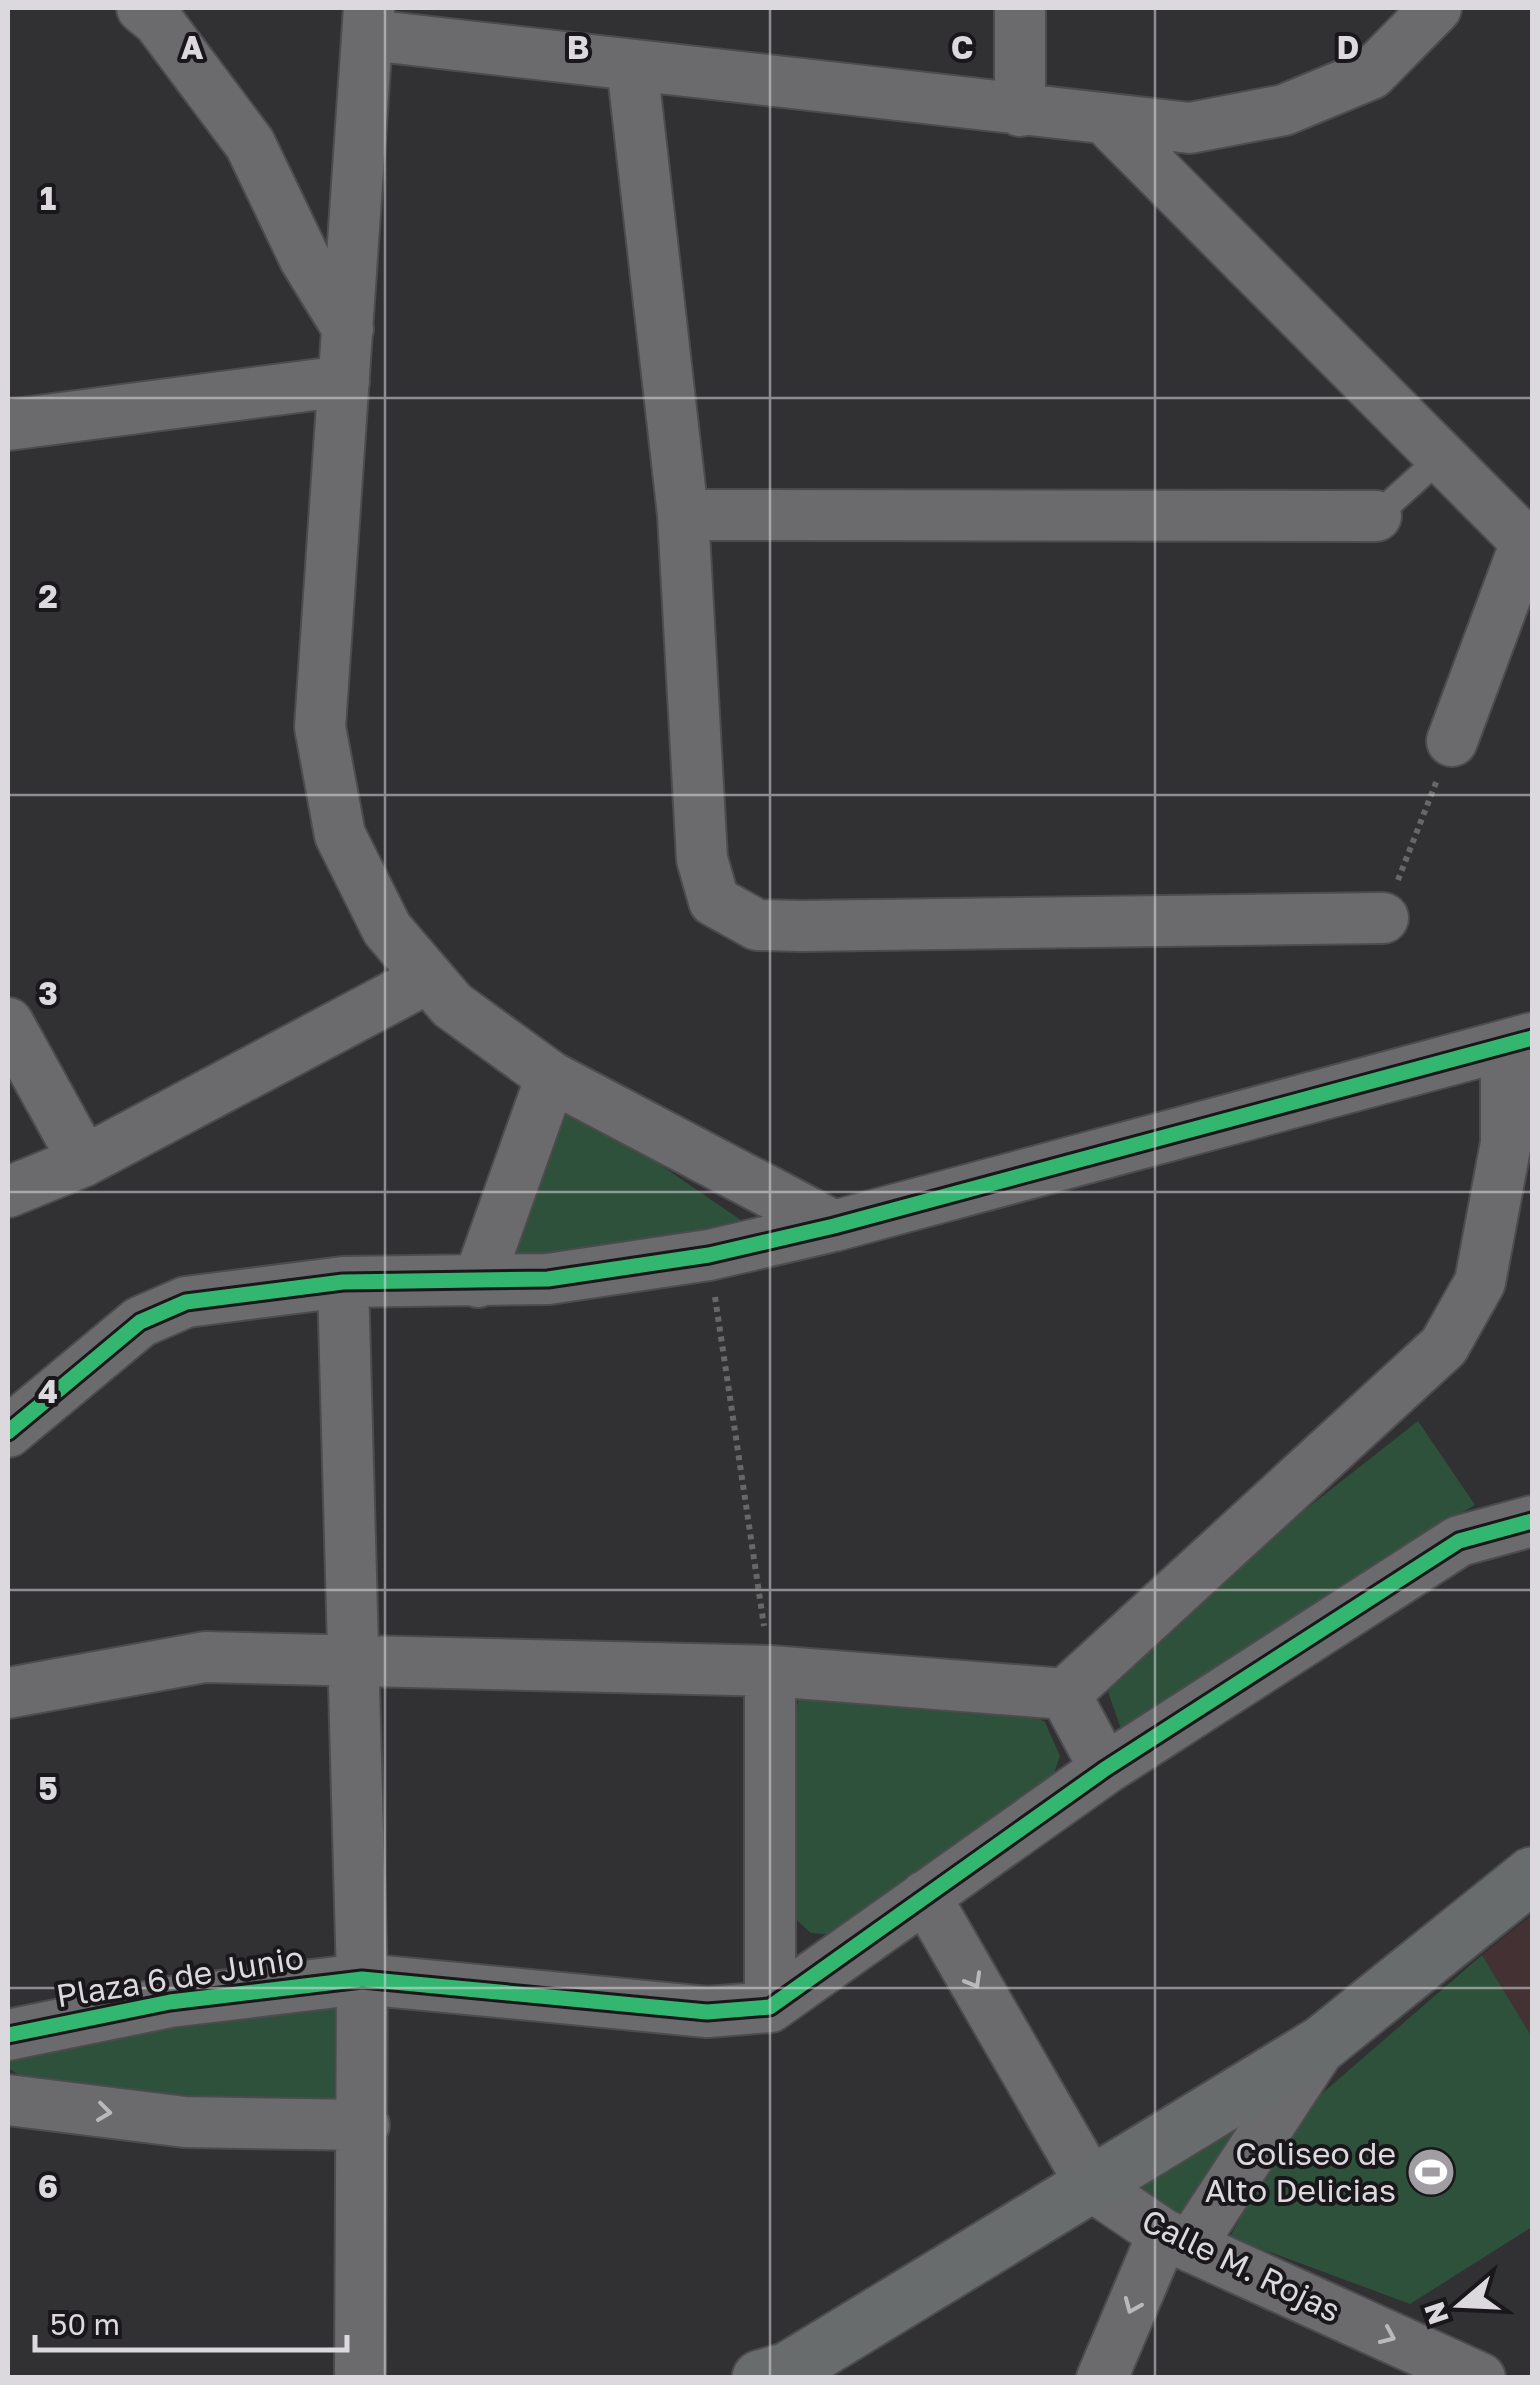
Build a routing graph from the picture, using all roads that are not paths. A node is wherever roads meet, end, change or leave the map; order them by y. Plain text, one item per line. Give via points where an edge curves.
1 (142, 8) edge
2 (1020, 8) edge
3 (1436, 8) edge
4 (369, 21) edge
5 (632, 66) junction
6 (1020, 111) junction
7 (1107, 121) junction
8 (348, 329) junction
9 (344, 381) junction
10 (8, 425) edge
11 (1439, 459) junction
12 (683, 515) junction
13 (1376, 516) joint
14 (1529, 540) edge
15 (1452, 742) road end
16 (1382, 918) road end
17 (428, 978) junction
18 (8, 1023) edge
19 (1519, 1043) edge
20 (551, 1077) junction
21 (84, 1161) junction
22 (8, 1192) edge
23 (834, 1226) junction
24 (342, 1282) junction
25 (478, 1282) junction
26 (8, 1432) edge
27 (1532, 1521) edge
28 (354, 1662) junction
29 (770, 1671) junction
30 (8, 1693) edge
31 (1065, 1694) junction
32 (1104, 1769) junction
33 (1532, 1874) edge
34 (925, 1896) junction
35 (362, 1979) junction
36 (770, 2006) junction
37 (8, 2035) edge
38 (1324, 2043) junction
39 (8, 2100) edge
40 (364, 2126) junction
41 (1092, 2186) junction
42 (1176, 2240) junction
43 (1430, 2367) edge
44 (360, 2378) edge
45 (760, 2378) edge
46 (1102, 2378) edge
47 (1480, 2378) edge

1 - 8 street via 158,20 250,144 304,259
2 - 6 street
3 - 7 street via 1372,74 1284,110 1190,128
4 - 5 street
4 - 8 street
5 - 6 street
5 - 12 street
6 - 7 street
7 - 11 street
8 - 9 street
9 - 10 street
9 - 17 street via 320,727 340,835 386,930
11 - 13 lane
11 - 14 street
12 - 13 street
12 - 16 street via 702,859 714,900 728,909 757,925 800,926
14 - 15 street
17 - 20 street via 452,1006
17 - 21 street
18 - 21 street
19 - 23 street
19 - 31 street via 1480,1282 1444,1346
20 - 23 street
20 - 25 street
21 - 22 street
23 - 25 street via 709,1255 548,1279
24 - 25 street
24 - 26 street via 186,1302 140,1322
24 - 28 street
27 - 32 street via 1458,1541
28 - 29 street
28 - 30 street via 205,1657
28 - 35 street
29 - 31 street
29 - 36 street
31 - 32 street
32 - 34 street
33 - 38 main road
34 - 36 street
34 -> 41 street, Calle M. Rojas
35 - 36 street, Plaza 6 de Junio via 707,2012
35 - 37 street, Plaza 6 de Junio via 170,2002
35 - 40 street
38 - 41 main road
38 - 42 street
39 -> 40 street via 184,2122
40 - 44 street
41 - 42 street, Calle M. Rojas
41 - 45 main road via 788,2370
42 -> 43 street, Calle M. Rojas
42 -> 46 street
43 - 47 street, Calle M. Rojas

